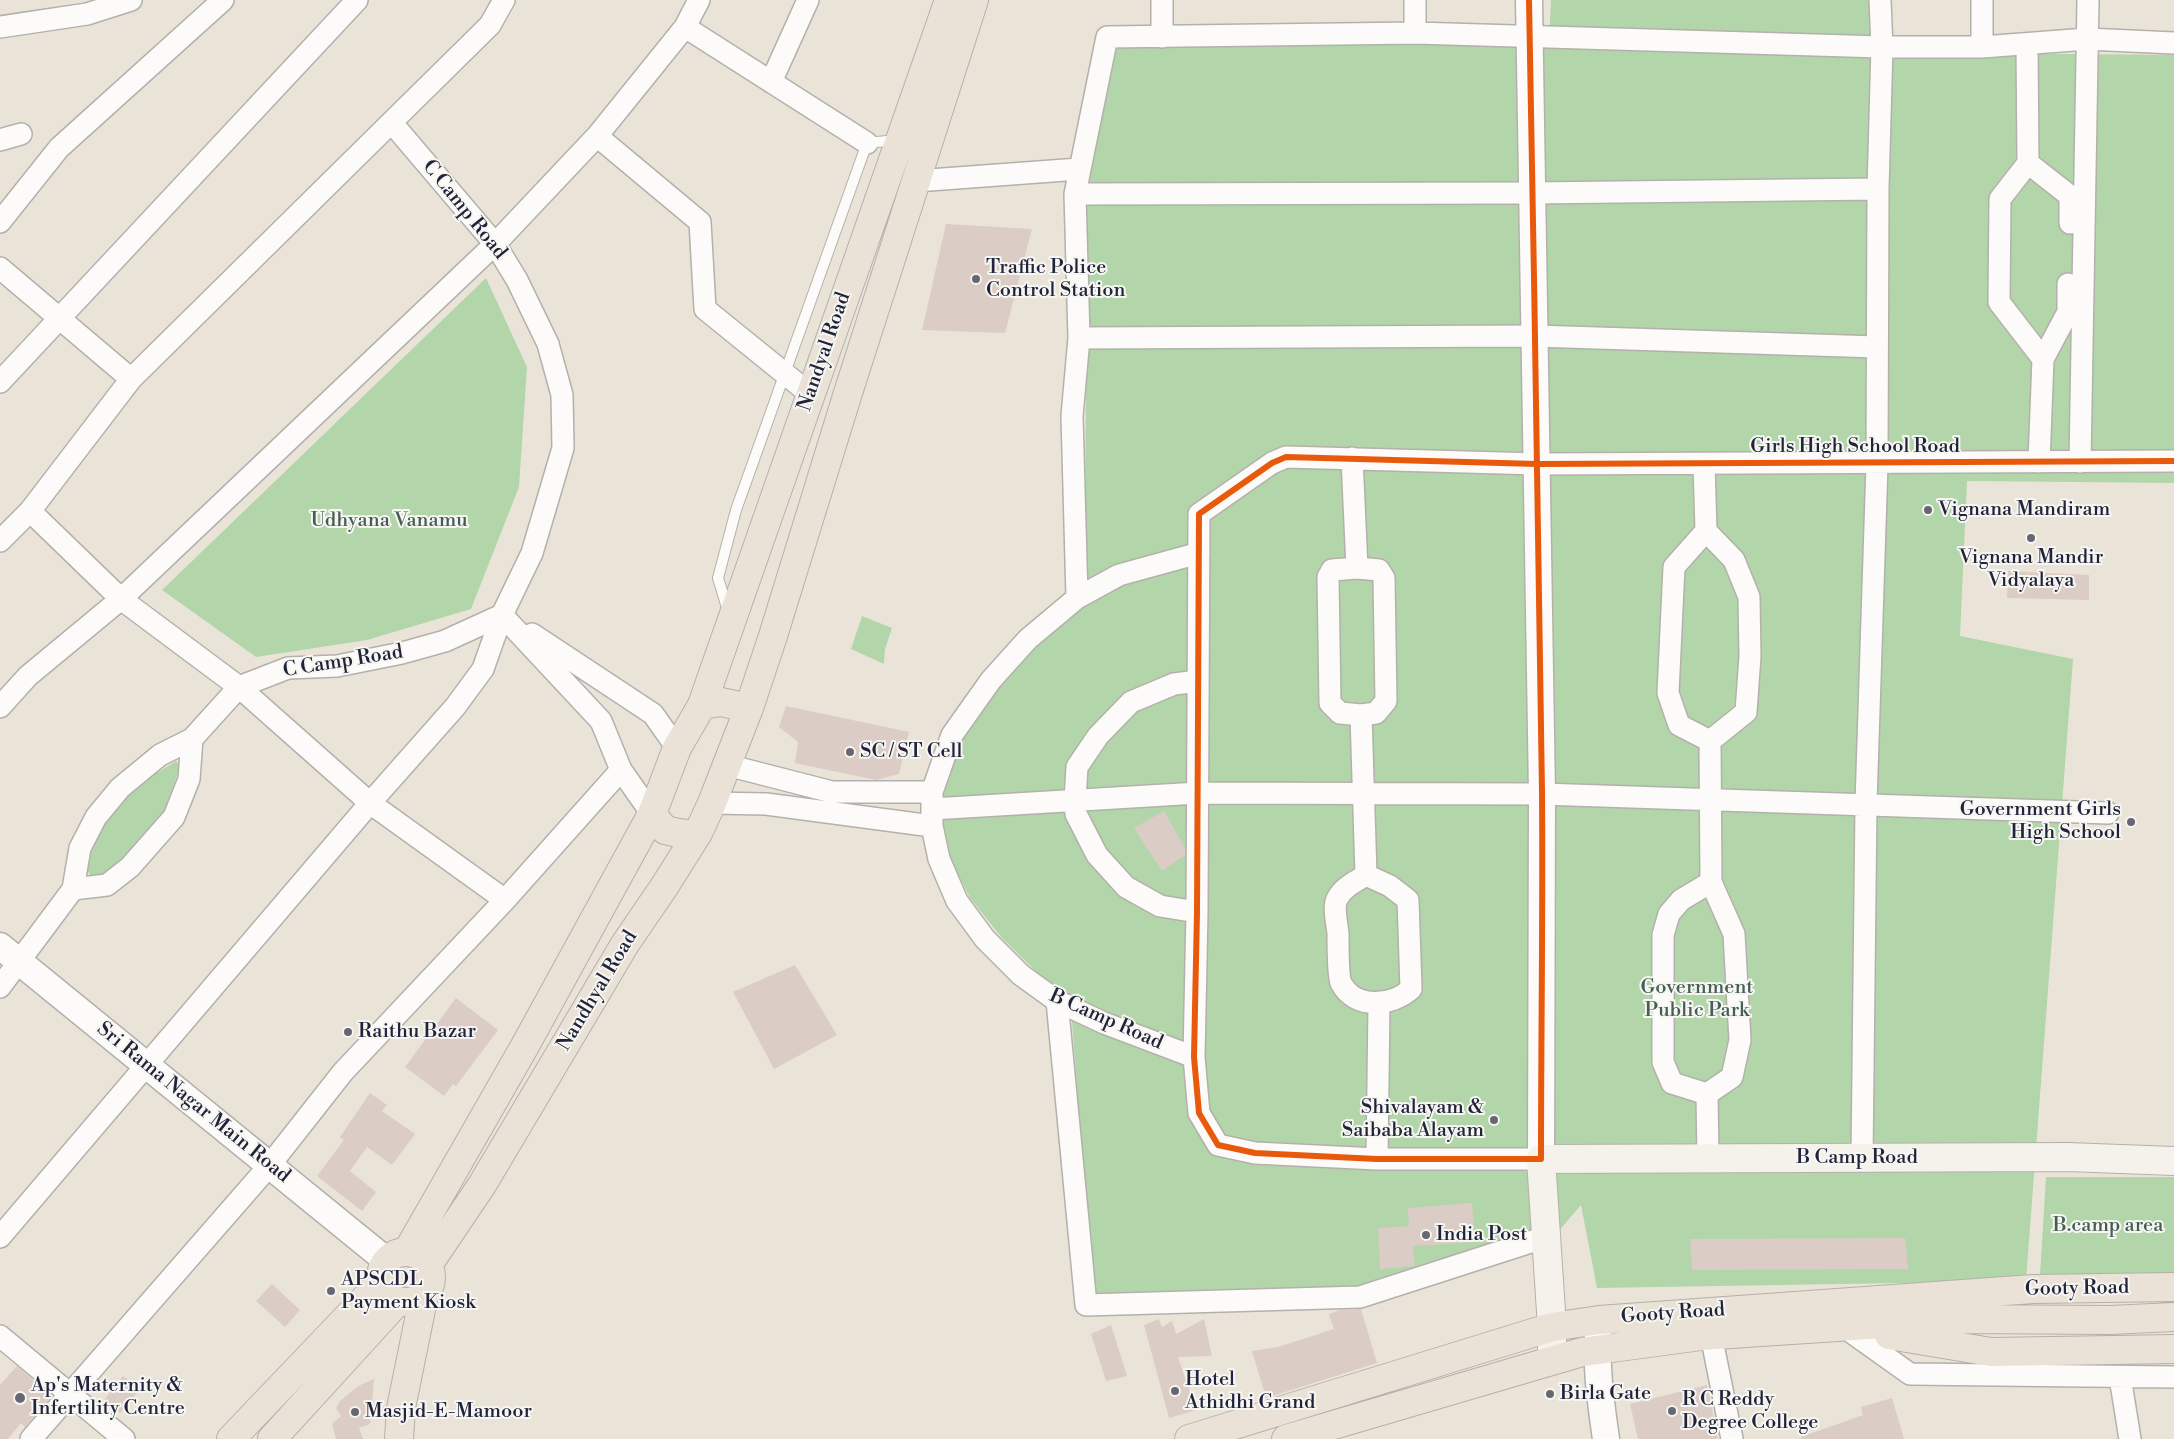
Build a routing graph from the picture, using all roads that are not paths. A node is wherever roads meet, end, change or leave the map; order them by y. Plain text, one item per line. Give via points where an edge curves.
1 (131, 0) edge
2 (223, 0) edge
3 (357, 0) edge
4 (504, 0) edge
5 (699, 0) edge
6 (808, 0) edge
7 (948, 0) edge
8 (974, 0) edge
9 (1162, 0) edge
10 (1415, 0) edge
11 (1529, 0) edge
12 (1880, 0) edge
13 (1982, 0) edge
14 (2088, 0) edge
15 (0, 27) edge
16 (684, 27) junction
17 (1415, 33) junction
18 (1530, 35) junction
19 (1162, 37) junction
20 (2087, 39) junction
21 (2174, 43) edge
22 (2027, 44) junction
23 (1882, 47) junction
24 (1982, 47) junction
25 (771, 82) junction
26 (392, 123) junction
27 (21, 134) dead end
28 (597, 136) junction
29 (0, 140) edge
30 (900, 140) junction
31 (867, 143) junction
32 (2028, 163) junction
33 (1079, 169) junction
34 (916, 181) junction
35 (1878, 188) junction
36 (1532, 193) junction
37 (1075, 194) junction
38 (0, 222) edge
39 (496, 244) junction
40 (0, 268) edge
41 (59, 318) junction
42 (1535, 336) junction
43 (1079, 338) junction
44 (1877, 347) junction
45 (2043, 359) junction
46 (783, 372) junction
47 (131, 379) junction
48 (0, 382) edge
49 (810, 394) junction
50 (1352, 458) junction
51 (2174, 461) edge
52 (2039, 462) junction
53 (2080, 462) junction
54 (1537, 464) junction
55 (1704, 464) junction
56 (1877, 464) junction
57 (30, 511) junction
58 (1706, 531) junction
59 (0, 541) edge
60 (1199, 553) junction
61 (1357, 568) junction
62 (1077, 598) junction
63 (121, 599) junction
64 (502, 615) junction
65 (731, 622) junction
66 (1198, 681) junction
67 (239, 687) junction
68 (702, 705) junction
69 (0, 707) edge
70 (749, 708) junction
71 (1361, 715) junction
72 (192, 739) junction
73 (1710, 741) junction
74 (677, 748) junction
75 (727, 766) junction
76 (621, 770) junction
77 (1198, 793) junction
78 (1542, 794) junction
79 (1364, 795) junction
80 (1710, 799) junction
81 (1075, 800) junction
82 (370, 803) junction
83 (712, 803) junction
84 (1866, 804) junction
85 (932, 809) junction
86 (2108, 813) dead end
87 (652, 814) junction
88 (698, 833) junction
89 (1366, 875) junction
90 (1711, 882) junction
91 (73, 889) junction
92 (505, 900) junction
93 (1197, 912) junction
94 (10, 953) edge
95 (0, 987) edge
96 (1057, 1001) junction
97 (1379, 1004) junction
98 (1194, 1057) junction
99 (146, 1065) junction
100 (1707, 1094) junction
101 (1708, 1158) junction
102 (1862, 1158) junction
103 (1377, 1159) junction
104 (1541, 1159) junction
105 (2174, 1161) edge
106 (269, 1166) junction
107 (0, 1237) edge
108 (1546, 1237) junction
109 (404, 1276) junction
110 (2174, 1287) edge
111 (2174, 1317) edge
112 (1599, 1320) junction
113 (1552, 1327) junction
114 (1844, 1327) junction
115 (1711, 1335) junction
116 (0, 1336) edge
117 (1596, 1350) junction
118 (2174, 1350) edge
119 (1552, 1360) junction
120 (2174, 1377) edge
121 (2120, 1378) junction
122 (69, 1395) junction
123 (30, 1439) edge
124 (124, 1439) edge
125 (231, 1439) edge
126 (272, 1439) edge
127 (399, 1439) edge
128 (1189, 1439) edge
129 (1286, 1439) edge
130 (1606, 1439) edge
131 (1732, 1439) edge
132 (2130, 1439) edge

1 - 15 street via 88,14
2 - 38 street via 59,148
3 - 41 street
4 - 26 street via 490,25
5 - 16 street
6 - 25 street
7 - 30 main road, Nandyal Road
8 - 34 main road, Nandyal Road
9 - 19 street
10 - 17 street
11 - 18 street
12 - 23 street
13 - 24 street
14 - 20 street
16 - 25 street
16 - 28 street
17 - 18 street
17 - 19 street
18 - 23 street
18 - 36 street
19 - 33 street via 1107,38
20 - 21 street
20 - 22 street
20 - 53 street
22 - 24 street
22 - 32 street
23 - 24 street
23 - 35 street
25 - 31 street
26 - 39 street, C Camp Road
26 - 47 street
27 - 29 street
28 - 39 street
28 - 46 street via 700,222 705,309
30 - 31 lane
30 - 49 main road, Nandyal Road
31 - 46 lane
32 - 45 street via 2000,199 1999,302
32 - 45 street via 2070,196 2068,312
33 - 34 street
33 - 37 street
34 - 70 main road, Nandyal Road
35 - 36 street
35 - 44 street
36 - 37 street
36 - 42 street
37 - 43 street
39 - 63 street
39 - 64 street, C Camp Road via 548,344 562,395 563,448 532,554
40 - 41 street
41 - 47 street
41 - 48 street
42 - 43 street
42 - 44 street
42 - 54 street
43 - 62 street via 1072,416
44 - 56 street
45 - 52 street
46 - 49 street
46 - 65 lane via 736,510 718,578
47 - 57 street
49 - 65 main road, Nandyal Road
50 - 54 street, Girls High School Road
50 - 60 street, Girls High School Road via 1286,457 1272,463 1199,514
50 - 61 street
51 - 53 street, Girls High School Road
52 - 53 street, Girls High School Road
52 - 56 street, Girls High School Road
54 - 55 street, Girls High School Road
54 - 78 street
55 - 56 street, Girls High School Road
55 - 58 street
56 - 84 street
57 - 59 street
57 - 63 street
58 - 73 street via 1734,560 1750,607 1746,712
58 - 73 street via 1674,567 1668,692 1679,725
60 - 62 street via 1119,575
60 - 66 street
61 - 71 street via 1379,570 1384,578 1386,701 1376,713
61 - 71 street via 1332,570 1328,577 1330,704 1340,713
62 - 85 street via 1028,639 992,680 952,735
63 - 67 street
63 - 69 street via 28,676
64 - 67 street, C Camp Road via 445,641 410,651 337,666 288,668
64 - 74 street via 653,714
64 - 76 street via 601,721
64 - 82 street via 483,669 455,707
65 - 68 main road, Nandyal Road
66 - 77 street
66 - 81 street via 1174,684 1131,702 1098,736 1076,767
67 - 72 street
67 - 82 street
68 - 70 main road via 721,702
68 - 74 main road, Nandyal Road
70 - 75 main road, Nandhyal Road
71 - 79 street
72 - 91 street via 160,754 120,788 96,817 80,848
72 - 91 street via 189,779 174,817 130,867 107,885
73 - 80 street
74 - 87 main road, Nandyal Road
75 - 83 main road, Nandhyal Road
75 - 85 street via 832,792
76 - 87 street
76 - 92 street
77 - 79 street
77 - 81 street
77 - 93 street
78 - 79 street
78 - 80 street
78 - 104 street
79 - 89 street
80 - 84 street
80 - 90 street
81 - 85 street
81 - 93 street via 1076,814 1097,855 1126,887 1160,906
82 - 92 street
82 - 99 street
83 - 85 street
83 - 88 main road, Nandhyal Road
84 - 86 street
84 - 102 street
85 - 96 street, B Camp Road via 939,860 957,901 984,939 1021,975
87 - 88 main road via 665,830
87 - 109 main road, Nandyal Road
88 - 109 main road, Nandhyal Road via 625,944 482,1185
89 - 97 street via 1343,890 1336,901 1340,982 1364,1001
89 - 97 street via 1390,886 1408,900 1411,989 1401,998
90 - 100 street via 1734,934 1740,1040 1732,1077
90 - 100 street via 1681,900 1669,914 1663,954 1663,1062 1672,1083
91 - 94 street
92 - 106 street via 343,1072
93 - 98 street
94 - 95 street
94 - 99 street, Sri Rama Nagar Main Road
96 - 98 street, B Camp Road via 1104,1023
96 - 108 street via 1086,1305 1360,1297
97 - 103 street
98 - 103 street via 1199,1113 1218,1145 1255,1153
99 - 106 street, Sri Rama Nagar Main Road
99 - 107 street
100 - 101 street
101 - 102 main road, B Camp Road
101 - 104 main road, B Camp Road
102 - 105 main road, B Camp Road via 2068,1157
103 - 104 street
104 - 108 main road
106 - 109 street, Sri Rama Nagar Main Road
106 - 122 street
108 - 113 main road
109 - 125 main road
109 - 126 main road
109 - 127 main road
110 - 112 main road, Gooty Road via 2033,1289
111 - 114 main road, Gooty Road via 1958,1319
112 - 113 main road, Gooty Road
112 - 117 street
113 - 119 main road
113 - 128 main road, Gooty Road
114 - 115 main road, Gooty Road
114 - 118 main road via 1991,1352
114 - 121 street via 1910,1374
115 - 117 main road, Gooty Road
115 - 131 street
116 - 122 street
117 - 119 main road, Gooty Road
117 - 130 street
119 - 129 main road, Gooty Road
120 - 121 street
121 - 132 street
122 - 123 street
122 - 124 street

